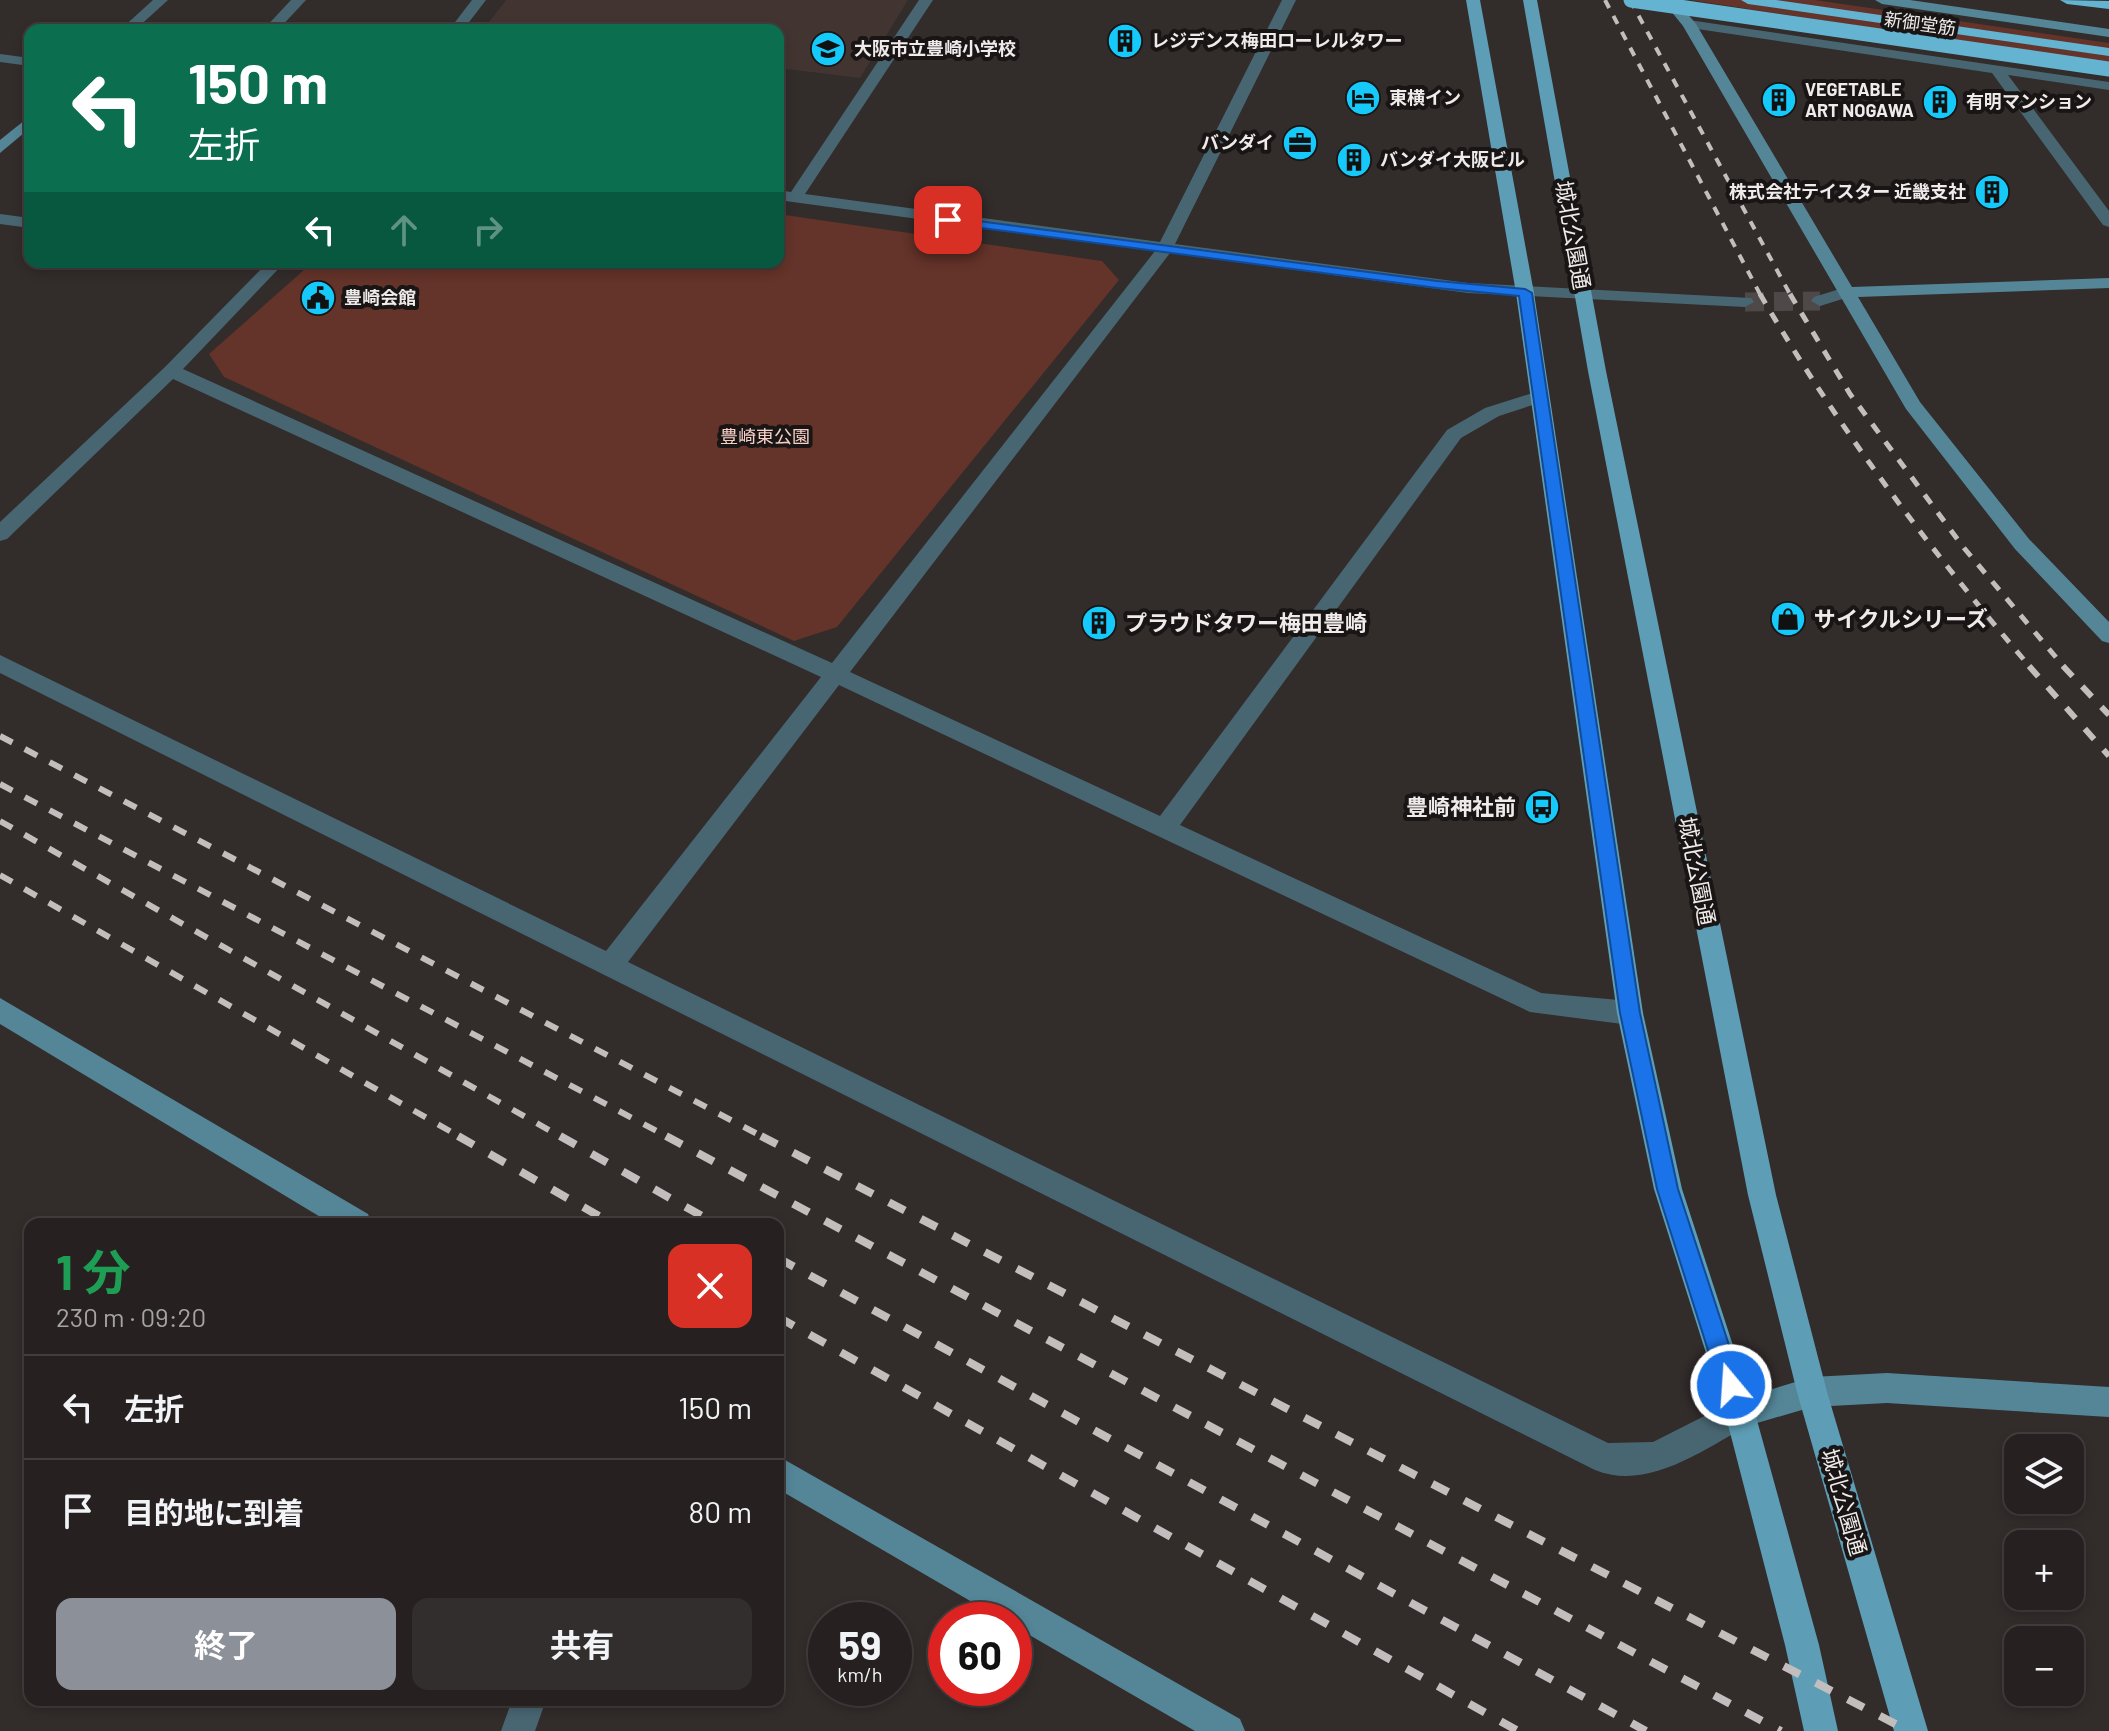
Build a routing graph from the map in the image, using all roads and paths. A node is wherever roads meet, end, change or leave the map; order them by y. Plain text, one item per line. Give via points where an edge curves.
1 (161, 0) edge
2 (299, 0) edge
3 (479, 0) edge
4 (926, 0) edge
5 (1289, 0) edge
6 (1473, 0) edge
7 (1530, 0) edge
8 (1631, 0) edge
9 (1669, 0) edge
10 (1748, 0) edge
11 (1882, 0) edge
12 (2067, 0) edge
13 (2109, 5) edge
14 (134, 24) edge
15 (276, 24) edge
16 (461, 24) edge
17 (1689, 24) junction
18 (2109, 33) edge
19 (2109, 52) edge
20 (0, 58) edge
21 (24, 61) edge
22 (2109, 69) edge
23 (1997, 70) junction
24 (2109, 86) edge
25 (24, 126) edge
26 (0, 148) edge
27 (786, 197) edge
28 (0, 219) edge
29 (24, 222) edge
30 (2109, 222) edge
31 (1164, 250) junction
32 (271, 268) edge
33 (2109, 283) edge
34 (1846, 292) junction
35 (1525, 293) junction
36 (1583, 296) junction
37 (1820, 301) tunnel mouth
38 (1745, 302) tunnel mouth
39 (171, 371) junction
40 (1539, 397) junction
41 (0, 534) edge
42 (2109, 635) edge
43 (0, 663) edge
44 (837, 675) junction
45 (1164, 828) junction
46 (611, 964) junction
47 (0, 1010) edge
48 (1630, 1013) junction
49 (348, 1218) edge
50 (1812, 1392) junction
51 (2109, 1402) edge
52 (1740, 1413) junction
53 (784, 1476) edge
54 (527, 1706) edge
55 (1198, 1722) edge
56 (518, 1731) edge
57 (1228, 1731) edge
58 (1821, 1731) edge
59 (1911, 1731) edge

1 - 14 street
2 - 15 street
3 - 16 street
4 - 27 street
5 - 31 street
6 - 35 main road
7 - 36 main road, 城北公園通
8 - 22 highway, 新御堂筋, bridge
9 - 17 street
10 - 19 highway
11 - 18 street
12 - 13 highway
17 - 23 street
17 - 34 street
20 - 21 street
23 - 24 street
23 - 30 street
25 - 26 street
27 - 31 street
28 - 29 street
31 - 35 street
31 - 44 street
32 - 39 street
33 - 34 street
34 - 37 street
34 - 42 street via 1913,405 2022,544
35 - 36 street
35 - 40 main road
36 - 38 street
36 - 50 main road, 城北公園通 via 1762,1195
39 - 41 street
39 - 44 street
40 - 45 street via 1492,412 1454,434
40 - 48 main road
43 - 46 street
44 - 45 street
44 - 46 street
45 - 48 street via 1539,1004
46 - 52 street via 1606,1459 1656,1458
47 - 49 street
48 - 52 main road via 1668,1189
50 - 51 street via 1887,1388
50 - 52 street
50 - 59 main road, 城北公園通
52 - 58 main road
53 - 55 street
54 - 56 street
55 - 57 street

